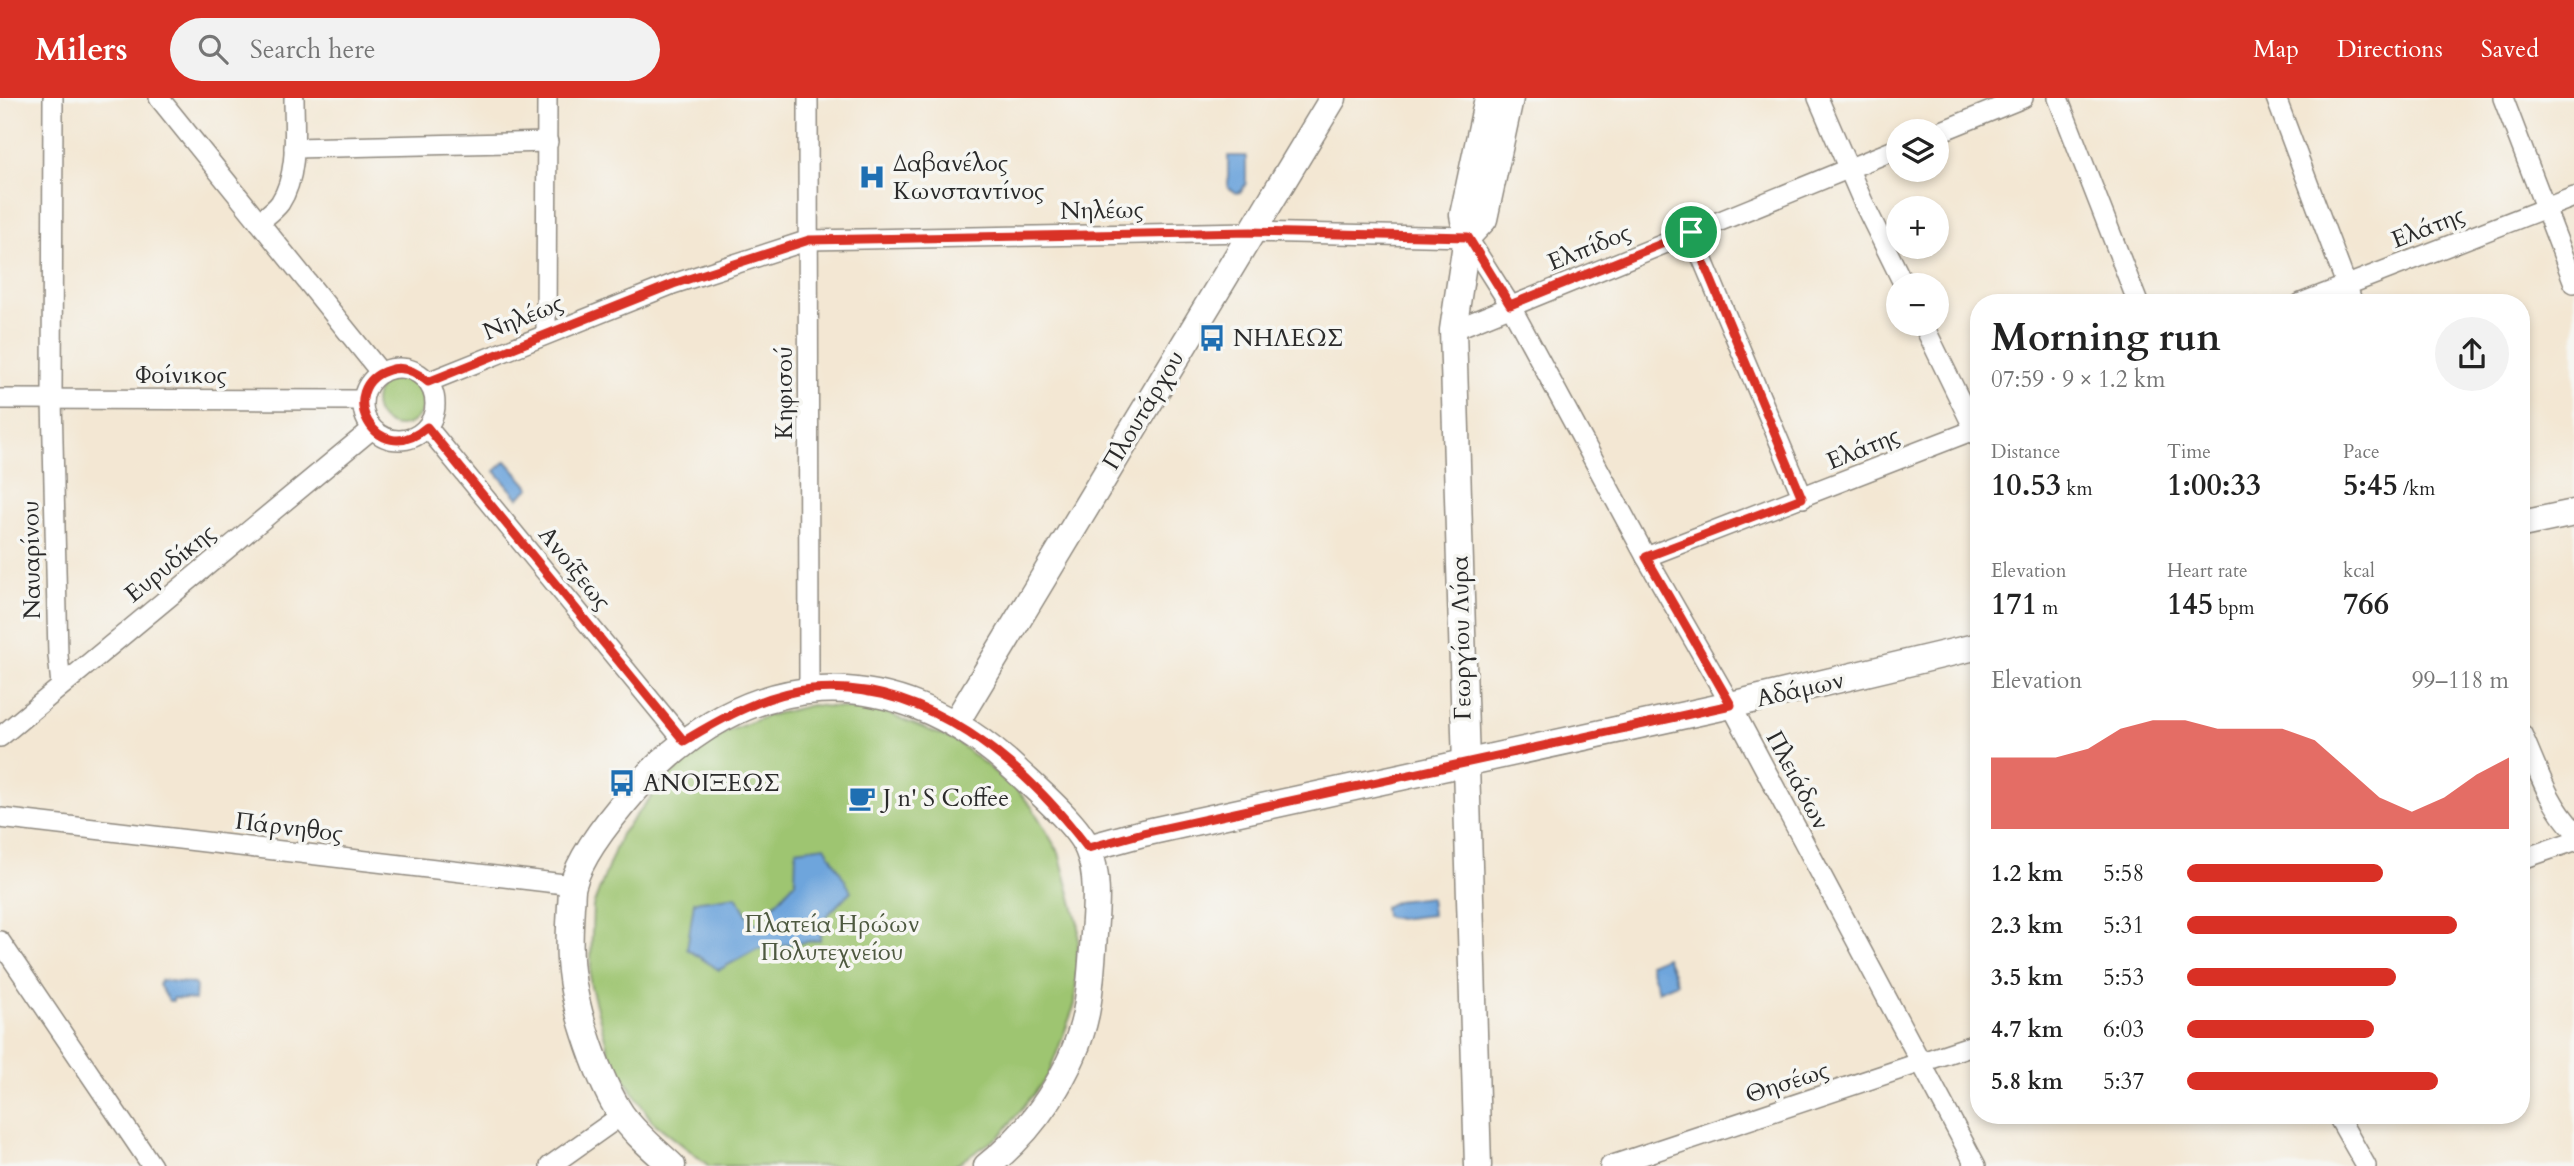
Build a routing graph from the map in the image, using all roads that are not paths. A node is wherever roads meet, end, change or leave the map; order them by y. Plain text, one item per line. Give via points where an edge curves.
1 (53, 98) edge
2 (159, 98) edge
3 (294, 98) edge
4 (547, 98) edge
5 (808, 98) edge
6 (1333, 98) edge
7 (1488, 98) edge
8 (1510, 98) edge
9 (1818, 98) edge
10 (2023, 98) edge
11 (2058, 98) edge
12 (2276, 98) edge
13 (2503, 98) edge
14 (1997, 103) edge
15 (1949, 127) edge
16 (548, 142) junction
17 (294, 148) junction
18 (1886, 153) edge
19 (1848, 169) junction
20 (2574, 197) edge
21 (2546, 208) junction
22 (259, 222) junction
23 (1251, 232) junction
24 (1691, 232) junction
25 (1468, 237) junction
26 (809, 240) junction
27 (1898, 273) edge
28 (2574, 283) edge
29 (2134, 294) edge
30 (2350, 294) edge
31 (1510, 305) junction
32 (1453, 330) junction
33 (545, 334) junction
34 (1929, 336) edge
35 (380, 373) junction
36 (428, 382) junction
37 (0, 399) edge
38 (52, 399) junction
39 (363, 400) junction
40 (1970, 417) edge
41 (427, 427) junction
42 (372, 429) junction
43 (1970, 436) edge
44 (1802, 498) junction
45 (2574, 513) edge
46 (2530, 522) edge
47 (1646, 557) junction
48 (1970, 648) edge
49 (61, 685) junction
50 (809, 689) junction
51 (1731, 705) junction
52 (955, 724) junction
53 (0, 737) edge
54 (684, 741) junction
55 (2530, 752) edge
56 (1465, 763) junction
57 (0, 818) edge
58 (2574, 830) edge
59 (2574, 841) edge
60 (1088, 848) junction
61 (2530, 856) edge
62 (573, 885) junction
63 (0, 942) edge
64 (1970, 1046) edge
65 (1922, 1063) junction
66 (622, 1115) junction
67 (2342, 1124) edge
68 (1002, 1162) edge
69 (152, 1166) edge
70 (550, 1166) edge
71 (672, 1166) edge
72 (1478, 1166) edge
73 (1610, 1166) edge
74 (1976, 1166) edge
75 (2365, 1166) edge

1 - 38 street, Ναυαρίνου
2 - 22 street
3 - 17 street
4 - 16 street
5 - 26 street, Κηφισού
6 - 23 street, Πλουτάρχου
7 - 25 street, Γεωργίου Λύρα via 1463,215
8 - 25 street, Γεωργίου Λύρα via 1484,219
9 - 19 street
10 - 14 street
11 - 29 street
12 - 30 street
13 - 21 street
14 - 15 street
16 - 17 street
16 - 33 street
17 - 22 street via 280,203
18 - 19 street, Ελπίδος
19 - 24 street, Ελπίδος
19 - 27 street
20 - 21 street, Ελάτης
21 - 28 street
21 - 30 street, Ελάτης
22 - 35 street
23 - 25 street, Νηλέως
23 - 26 street, Νηλέως
23 - 52 street, Πλουτάρχου
24 - 31 street, Ελπίδος
24 - 44 street
25 - 31 street, Πλειάδων
25 - 32 street, Γεωργίου Λύρα
26 - 33 street, Νηλέως via 673,284
26 - 50 street, Κηφισού
31 - 32 street, Ελπίδος
31 - 47 street, Πλειάδων
32 - 56 street, Γεωργίου Λύρα
33 - 36 street, Νηλέως
34 - 40 street
35 - 36 street via 406,369
35 - 39 street
36 - 41 street via 435,405
37 - 38 street, Φοίνικος
38 - 39 street, Φοίνικος
38 - 49 street, Ναυαρίνου
39 - 42 street
41 - 42 street via 418,435 394,440
41 - 54 street, Ανοίξεως
42 - 49 street, Ευρυδίκης
43 - 44 street, Ελάτης
44 - 47 street, Ελάτης
45 - 46 street
47 - 51 street, Πλειάδων
48 - 51 street, Αδάμων
49 - 53 street, Ευρυδίκης
50 - 52 street via 862,690 900,699
50 - 54 street via 744,709
51 - 56 street, Αδάμων
51 - 65 street, Πλειάδων
52 - 60 street via 1011,765
54 - 62 street via 607,824
55 - 58 street via 2561,817
56 - 60 street, Αδάμων
56 - 72 street, Γεωργίου Λύρα
57 - 62 street, Πάρνηθος
59 - 61 street
60 - 68 street via 1095,876 1095,914 1086,1014 1055,1086
62 - 66 street via 571,973 596,1063
63 - 69 street
64 - 65 street, Θησέως
65 - 73 street, Θησέως
65 - 74 street, Πλειάδων
66 - 70 street
66 - 71 street
67 - 75 street

